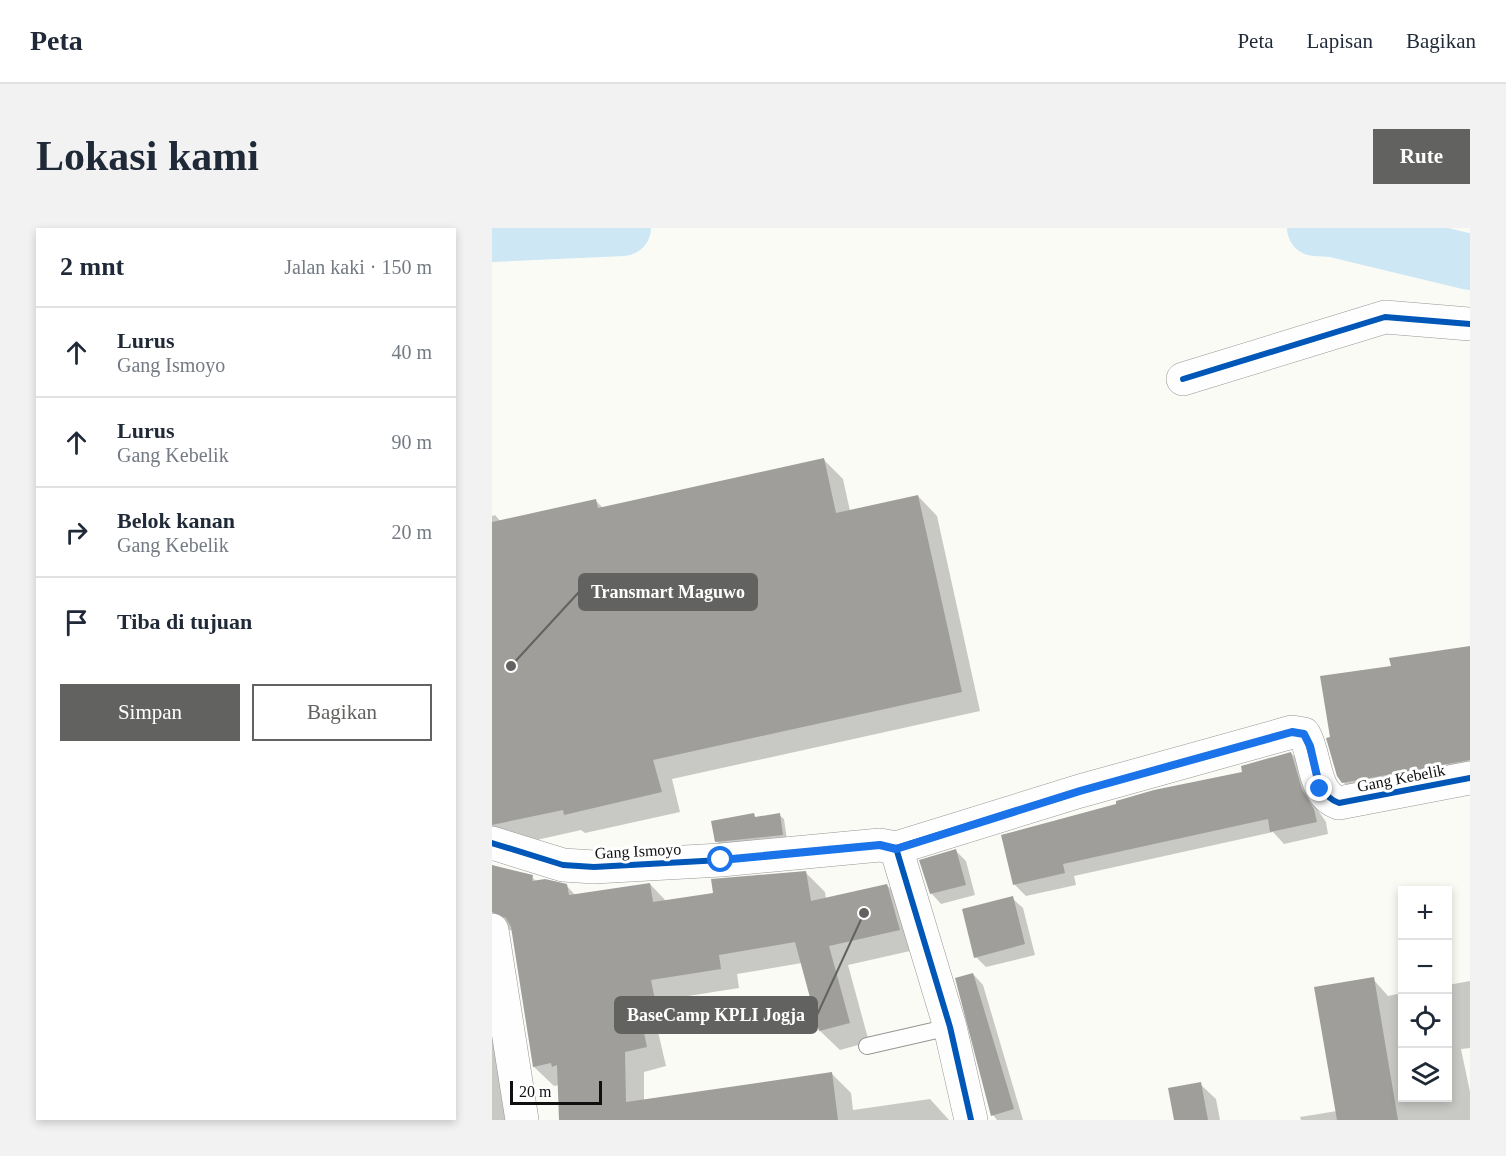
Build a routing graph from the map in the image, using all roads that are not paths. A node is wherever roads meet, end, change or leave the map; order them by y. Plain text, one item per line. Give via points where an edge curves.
1 (1470, 324) edge
2 (1183, 379) dead end
3 (1470, 778) edge
4 (492, 843) edge
5 (896, 849) junction
6 (492, 930) edge
7 (950, 1027) junction
8 (867, 1046) dead end
9 (522, 1120) edge
10 (971, 1120) edge

1 - 2 street via 1386,317
3 - 5 street, Gang Kebelik via 1339,803 1328,799 1320,789 1304,734 1292,732 1080,791
4 - 5 street, Gang Ismoyo via 563,865 594,867 880,845
5 - 7 street
6 - 9 street
7 - 8 lane
7 - 10 street

